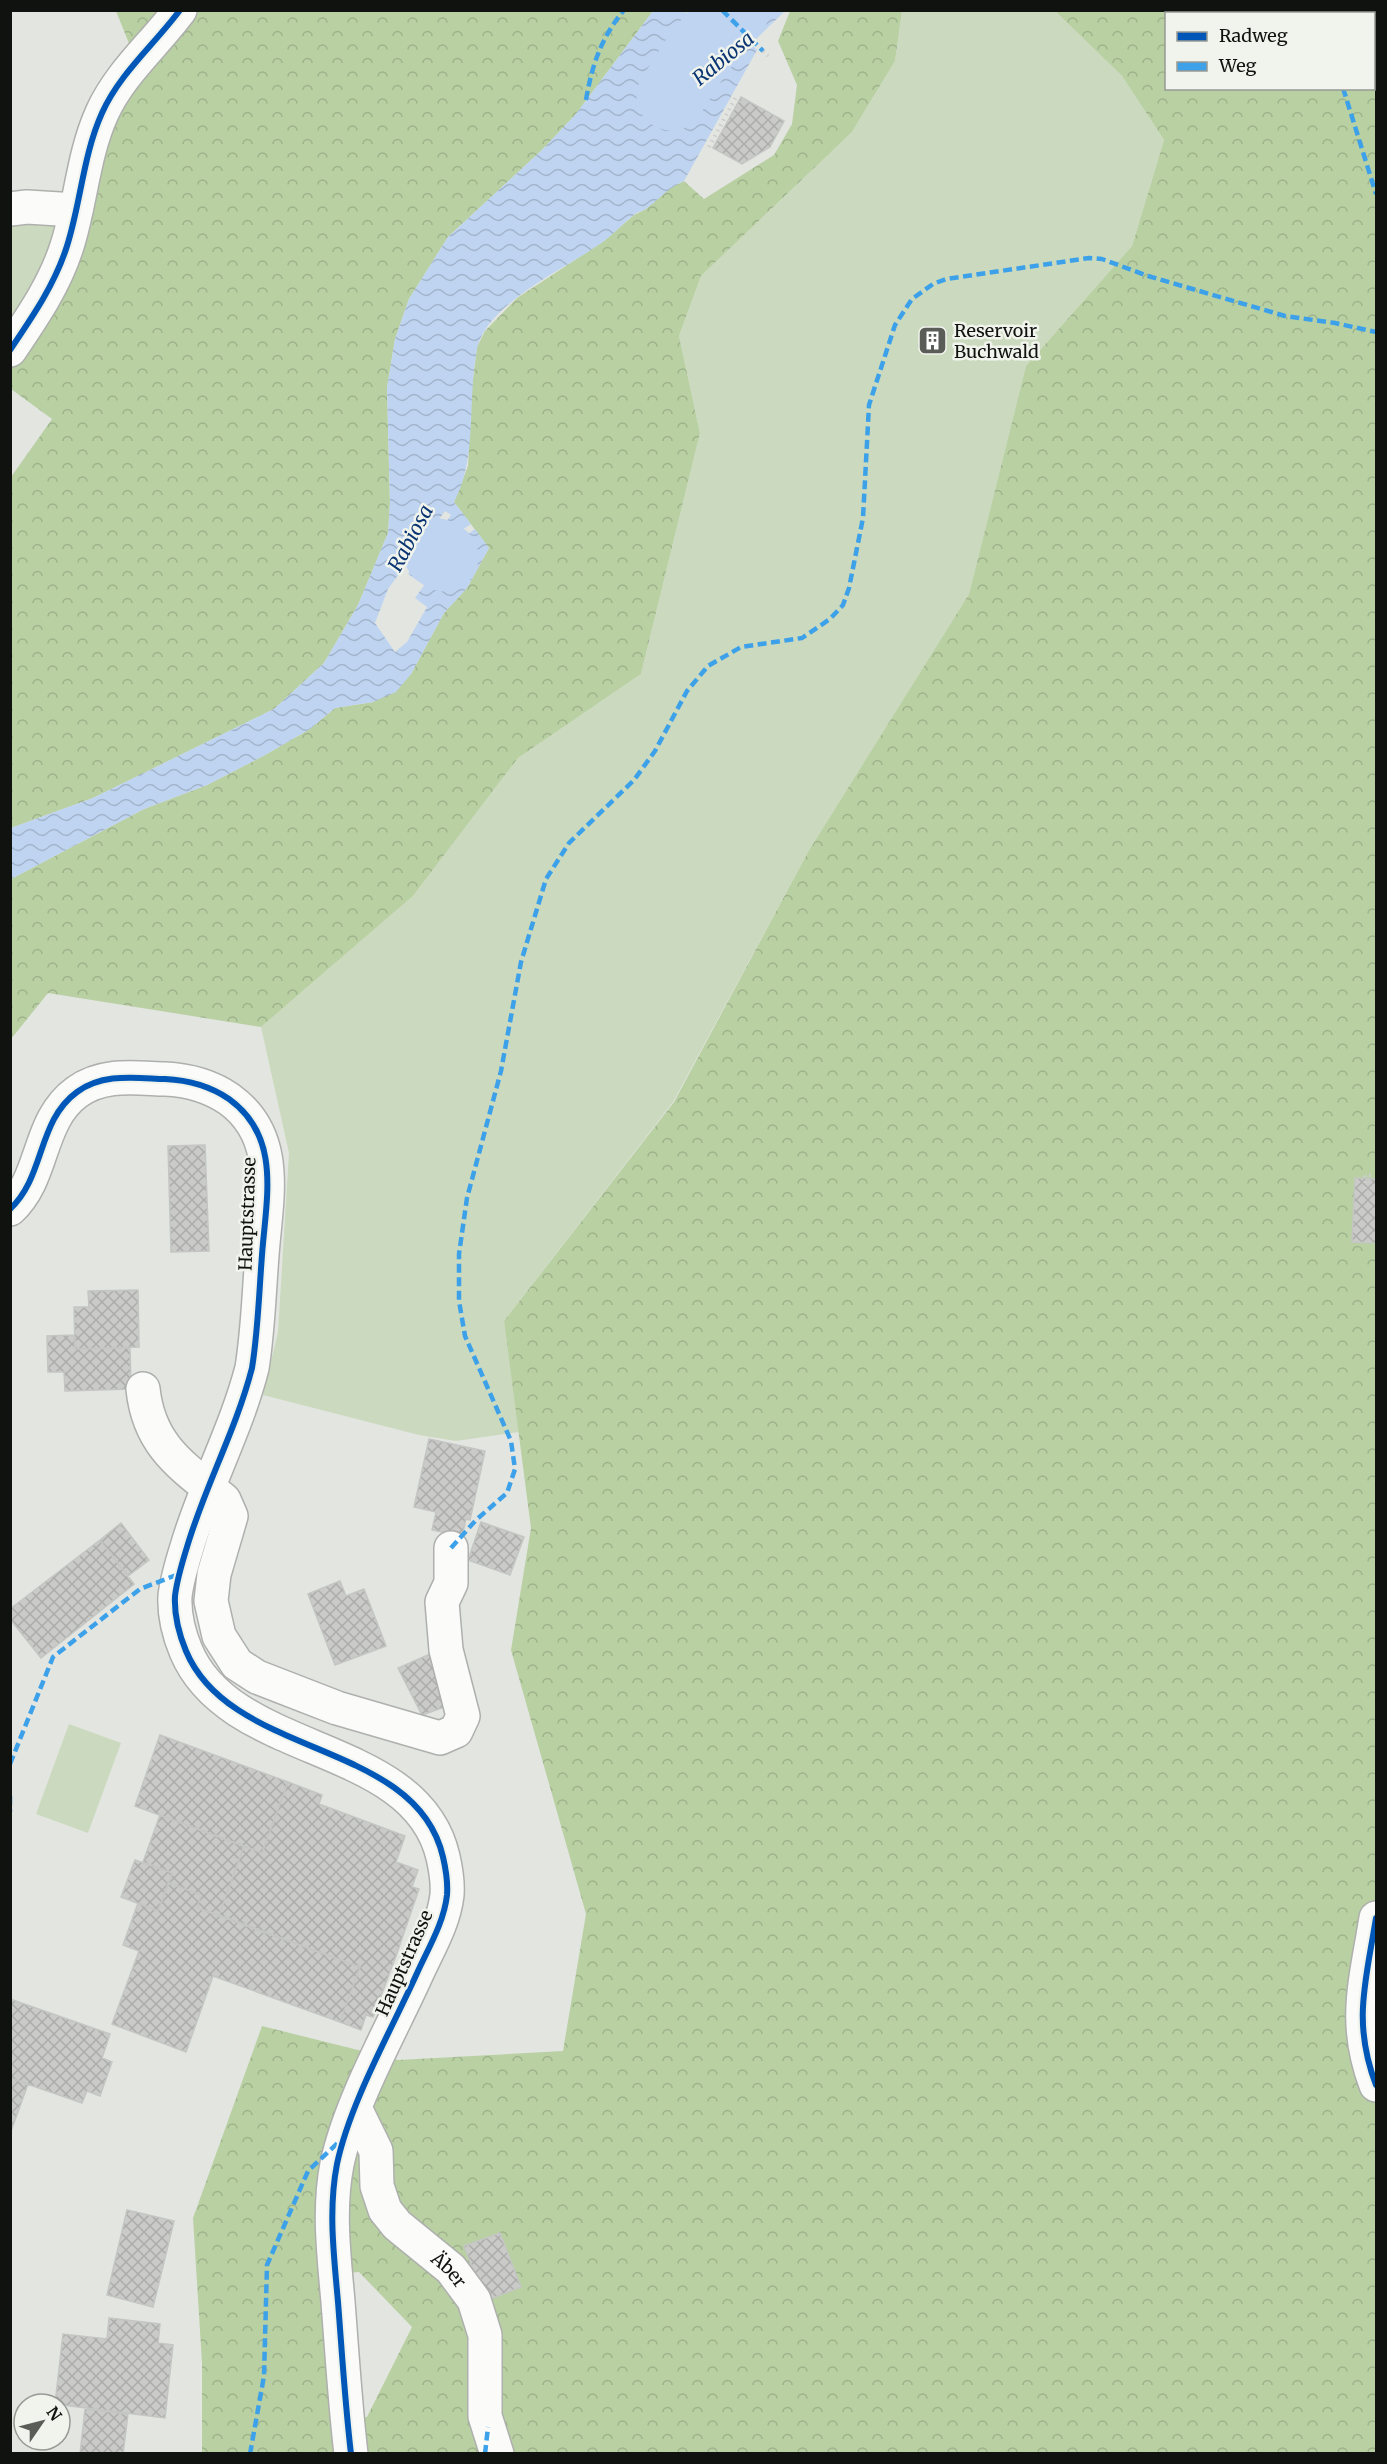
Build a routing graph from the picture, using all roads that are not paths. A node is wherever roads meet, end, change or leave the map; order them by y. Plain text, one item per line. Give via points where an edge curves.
1 (180, 10) edge
2 (10, 209) edge
3 (76, 210) junction
4 (10, 350) edge
5 (10, 1209) edge
6 (143, 1389) dead end
7 (208, 1487) junction
8 (451, 1548) dead end
9 (1377, 1918) edge
10 (1377, 2085) edge
11 (355, 2108) junction
12 (351, 2454) edge
13 (497, 2454) edge

1 - 3 street via 124,77 103,111 88,153
2 - 3 street
3 - 4 street via 55,278
5 - 7 street, Hauptstrasse via 33,1178 47,1133 64,1104 102,1079 171,1079 196,1084 219,1092 255,1125 264,1144 267,1168 256,1344 245,1396
6 - 7 street via 145,1410 159,1441 175,1461
7 - 8 street via 224,1500 230,1512 211,1601 219,1636 237,1664 257,1677 337,1708 440,1738 456,1731 463,1716 446,1650 442,1602 451,1583
7 - 11 street, Hauptstrasse via 175,1597 179,1632 189,1657 213,1692 241,1712 375,1776 403,1794 422,1813 442,1852 447,1875 442,1917
9 - 10 street via 1361,2015 1368,2062
11 - 12 street, Hauptstrasse via 338,2159 332,2203
11 - 13 street, Äber via 376,2151 377,2186 385,2210 405,2232 452,2269 477,2307 485,2336 485,2416

